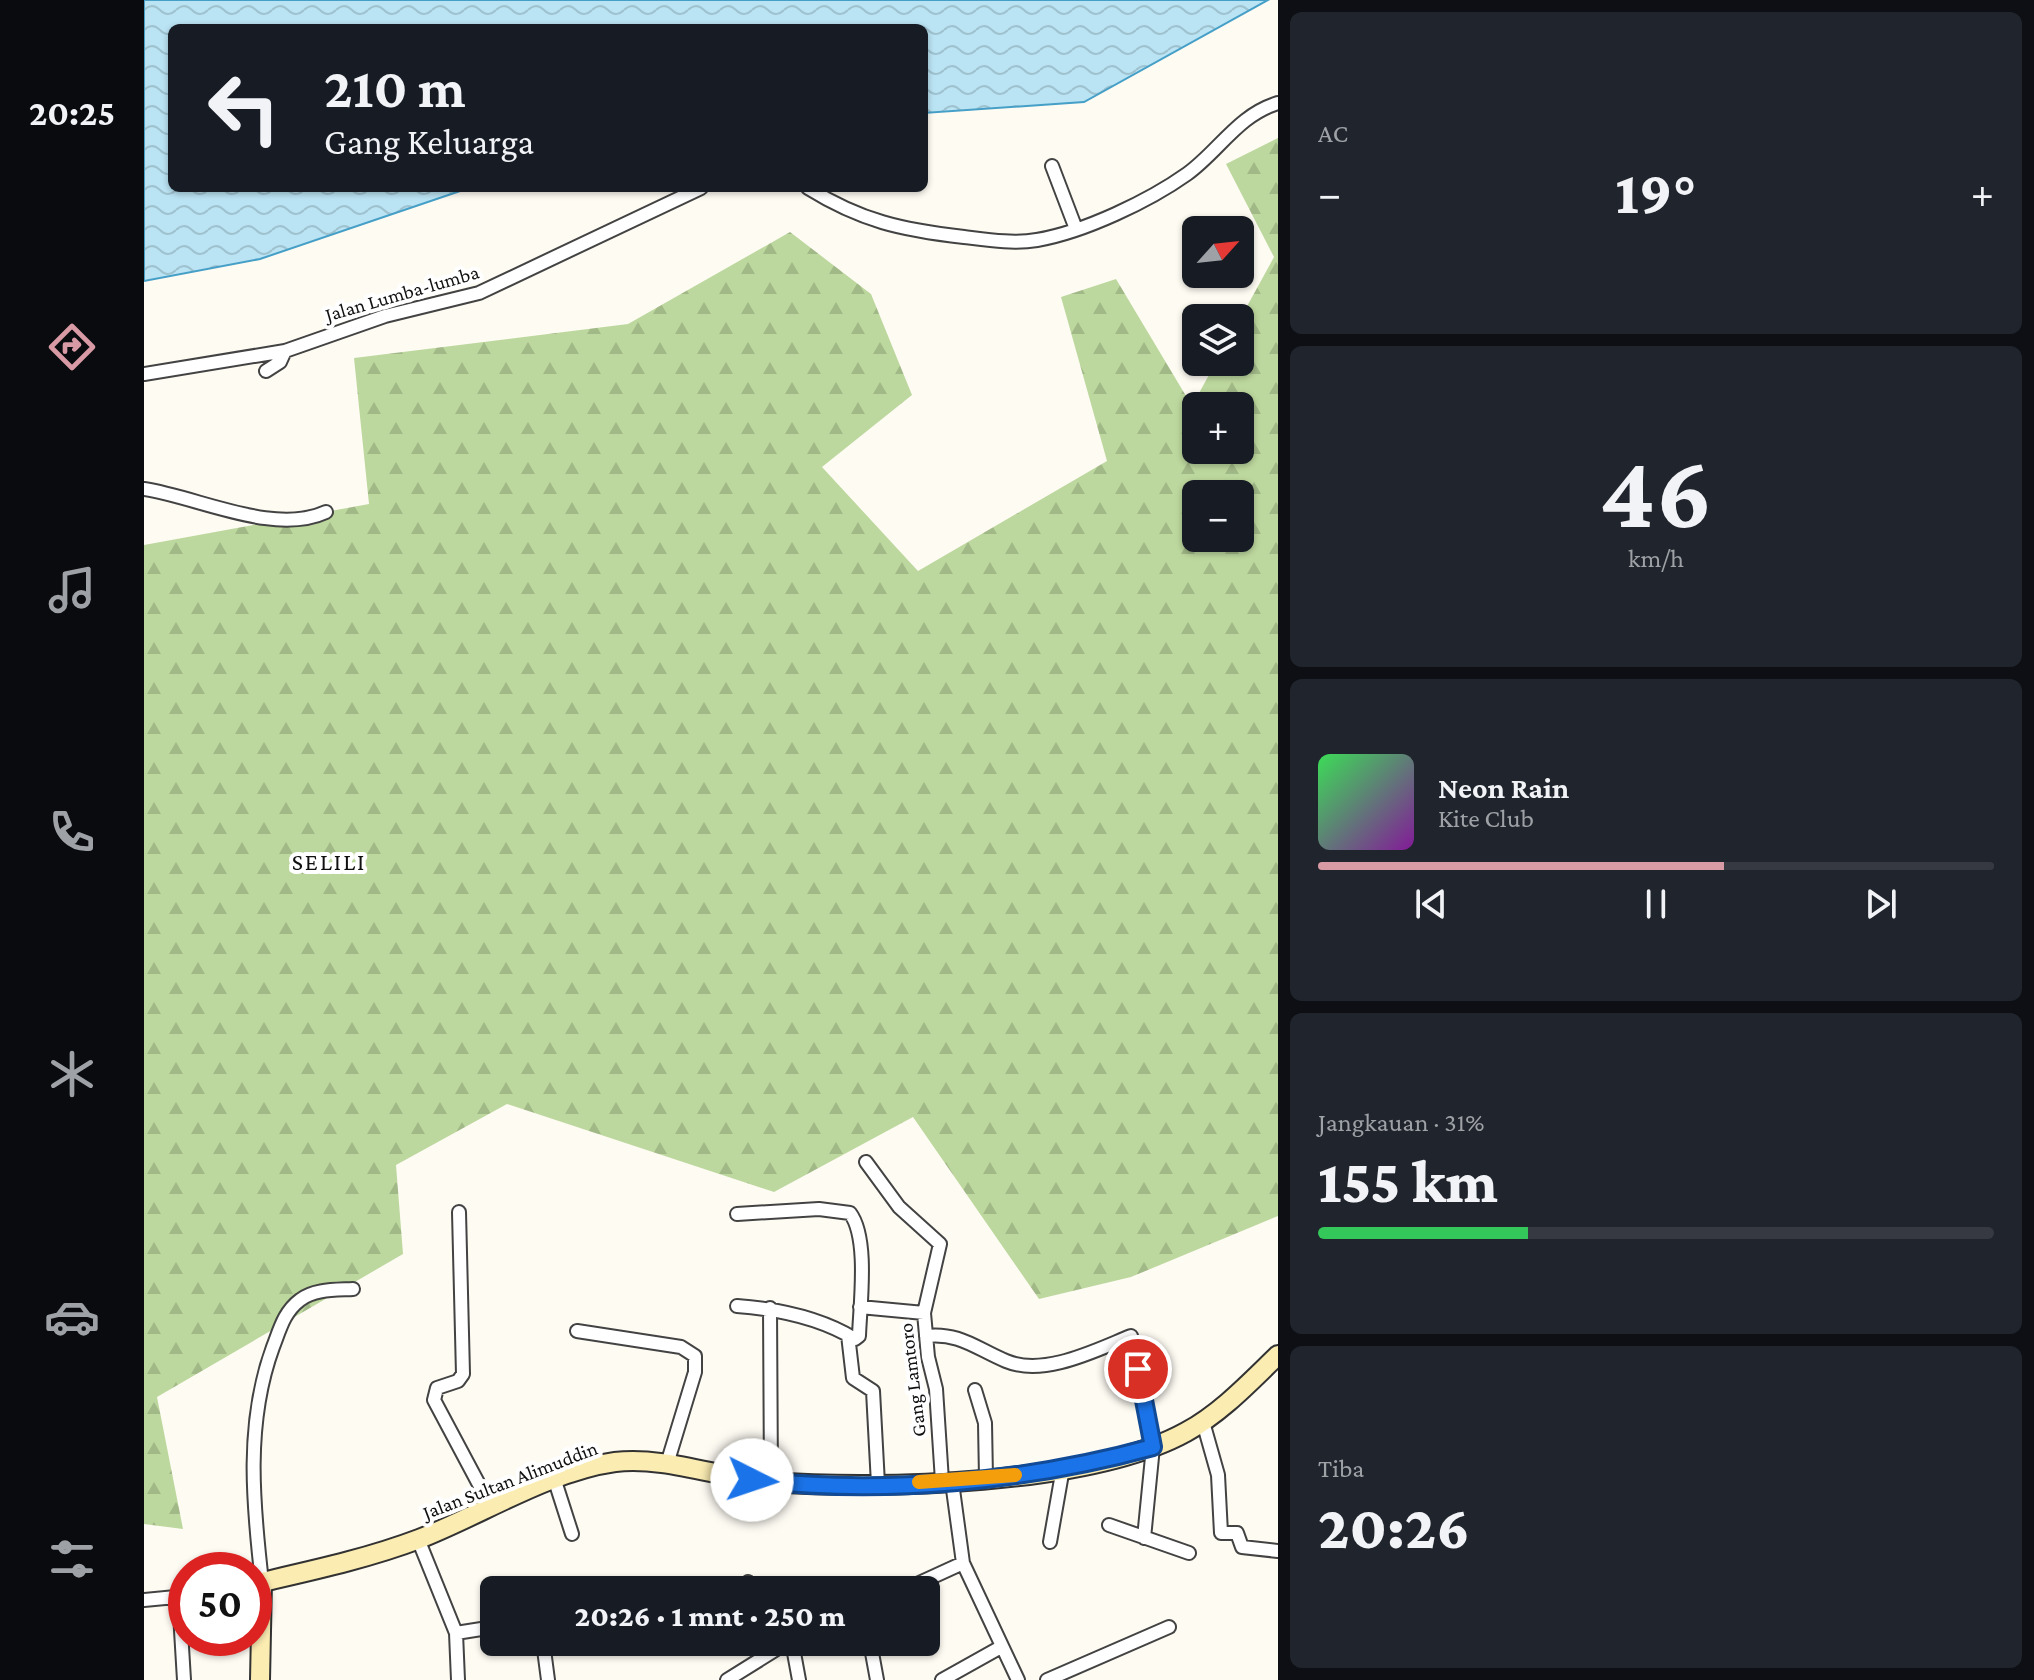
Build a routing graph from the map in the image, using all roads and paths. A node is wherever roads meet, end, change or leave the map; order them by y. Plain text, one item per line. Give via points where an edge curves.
1 (1278, 103) edge
2 (1052, 166) dead end
3 (693, 192) edge
4 (815, 192) edge
5 (1076, 229) junction
6 (285, 351) junction
7 (266, 371) dead end
8 (144, 374) edge
9 (144, 489) edge
10 (326, 512) dead end
11 (866, 1162) dead end
12 (459, 1212) dead end
13 (737, 1214) dead end
14 (353, 1289) dead end
15 (737, 1306) dead end
16 (860, 1307) junction
17 (770, 1308) junction
18 (924, 1313) junction
19 (577, 1331) dead end
20 (848, 1335) junction
21 (926, 1336) junction
22 (1274, 1365) edge
23 (975, 1390) dead end
24 (1203, 1422) junction
25 (1153, 1447) junction
26 (667, 1464) junction
27 (1063, 1468) junction
28 (986, 1478) junction
29 (555, 1481) junction
30 (947, 1481) junction
31 (771, 1482) junction
32 (878, 1484) junction
33 (491, 1507) junction
34 (1109, 1525) dead end
35 (572, 1534) dead end
36 (1144, 1538) junction
37 (418, 1539) junction
38 (1050, 1542) dead end
39 (1278, 1551) edge
40 (256, 1552) edge
41 (1189, 1553) dead end
42 (963, 1563) junction
43 (935, 1576) edge
44 (272, 1579) edge
45 (168, 1598) edge
46 (144, 1600) edge
47 (1169, 1627) dead end
48 (480, 1629) edge
49 (456, 1633) junction
50 (1001, 1647) junction
51 (184, 1656) edge
52 (260, 1656) edge
53 (545, 1656) edge
54 (759, 1656) edge
55 (793, 1656) edge
56 (873, 1656) edge
57 (184, 1680) edge
58 (260, 1680) edge
59 (458, 1680) edge
60 (548, 1680) edge
61 (727, 1680) edge
62 (799, 1680) edge
63 (877, 1680) edge
64 (942, 1680) edge
65 (1018, 1680) edge
66 (1047, 1680) edge

1 - 5 street via 1230,131 1167,188
2 - 5 street
3 - 6 street, Jalan Lumba-lumba via 479,293 385,316
4 - 5 street via 851,214 909,231 1001,241 1036,240
6 - 7 street
6 - 8 street, Jalan Lumba-lumba
9 - 10 street via 278,519
11 - 18 street, Gang Lamtoro via 899,1207 940,1244
12 - 33 street via 463,1374 437,1388 434,1400
13 - 16 street via 819,1209 850,1213 859,1234
14 - 40 street via 318,1292 290,1309 262,1378 255,1428
15 - 17 street
16 - 18 street
16 - 20 street via 859,1336
17 - 20 street
17 - 31 street
18 - 21 street, Gang Lamtoro
19 - 26 street via 681,1347 695,1356 695,1372
20 - 32 street via 853,1378 873,1391
21 - 25 street via 947,1334 1008,1362 1029,1365 1090,1352 1131,1336
21 - 30 street, Gang Lamtoro
22 - 24 main road, Jalan Sultan Alimuddin
23 - 28 street via 985,1423
24 - 25 main road, Jalan Sultan Alimuddin
24 - 39 street via 1218,1475 1221,1533 1237,1533 1242,1547
25 - 27 main road, Jalan Sultan Alimuddin
25 - 36 street
26 - 29 main road, Jalan Sultan Alimuddin via 612,1463
26 - 31 main road, Jalan Sultan Alimuddin
27 - 28 main road, Jalan Sultan Alimuddin
27 - 38 street
28 - 30 main road, Jalan Sultan Alimuddin
29 - 33 main road, Jalan Sultan Alimuddin
29 - 35 street
30 - 32 main road, Jalan Sultan Alimuddin
30 - 42 street, Gang Lamtoro
31 - 32 main road, Jalan Sultan Alimuddin
33 - 37 main road, Jalan Sultan Alimuddin
34 - 36 street
36 - 41 street
37 - 44 main road, Jalan Sultan Alimuddin
37 - 49 street
42 - 43 street
42 - 50 street, Gang Lamtoro
45 - 46 street
47 - 66 street
48 - 49 street
49 - 59 street
50 - 64 street
50 - 65 street, Gang Lamtoro
51 - 57 street
52 - 58 main road
53 - 60 street
54 - 61 street
55 - 62 street
56 - 63 street

